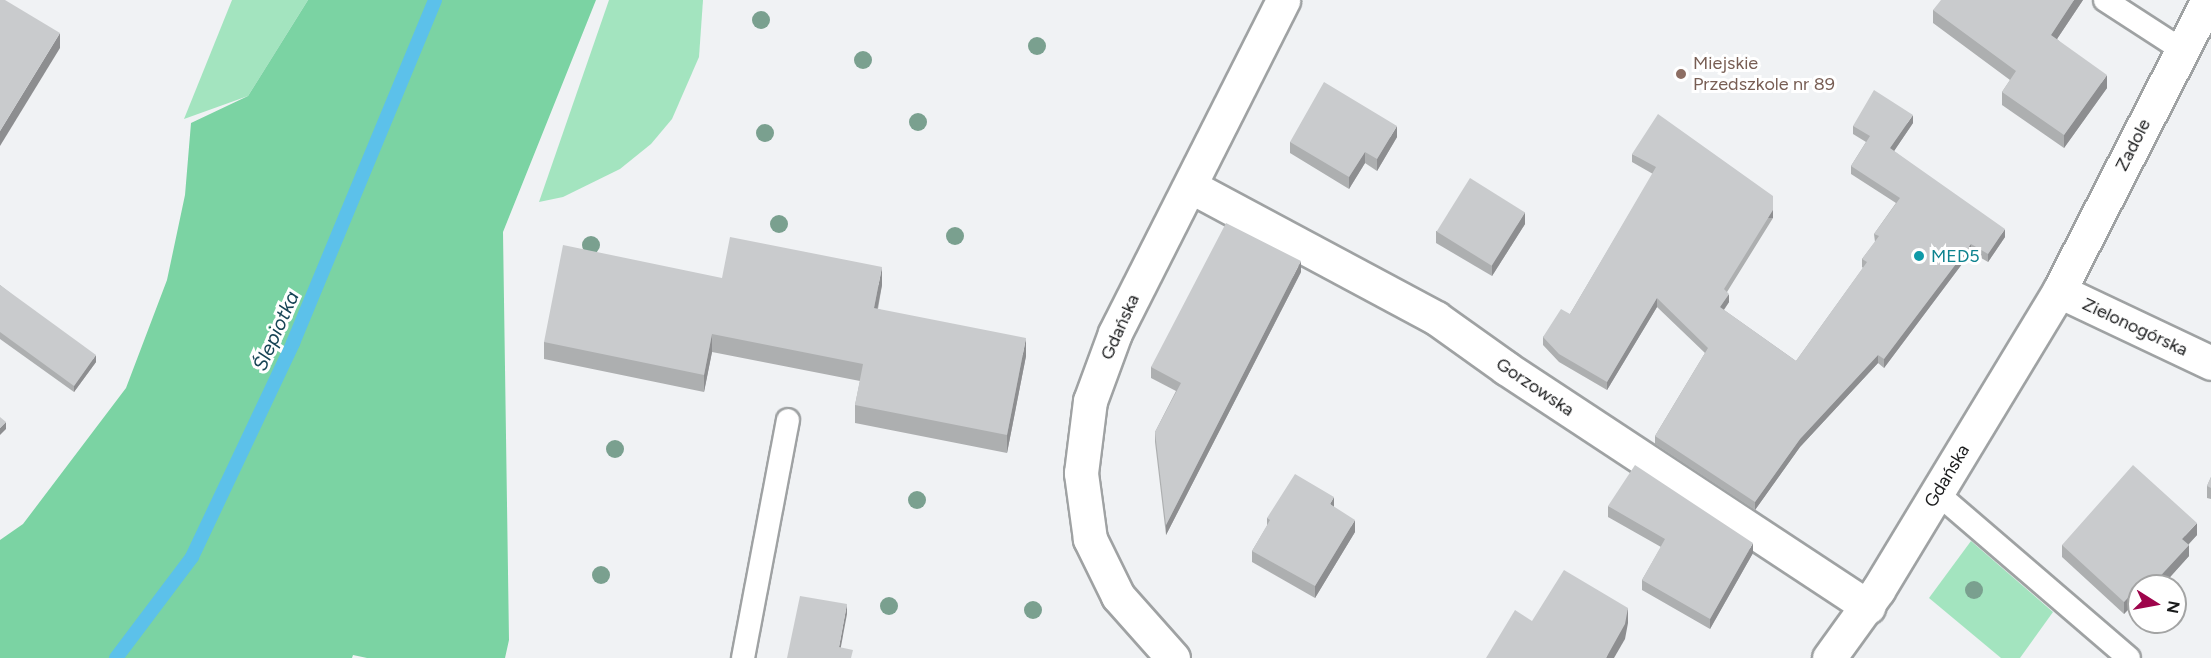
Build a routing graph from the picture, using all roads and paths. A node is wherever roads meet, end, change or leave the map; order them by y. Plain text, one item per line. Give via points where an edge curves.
1 (1283, 0) edge
2 (2105, 0) edge
3 (2208, 0) edge
4 (2182, 51) junction
5 (1190, 186) junction
6 (2059, 291) junction
7 (2211, 363) edge
8 (788, 420) dead end
9 (1937, 493) junction
10 (1868, 607) junction
11 (743, 658) edge
12 (1173, 658) edge
13 (1829, 658) edge
14 (2129, 658) edge

1 - 5 street, Gdańska
2 - 4 lane
3 - 4 street, Zadole
4 - 6 street, Zadole
5 - 10 street, Gorzowska via 1436,318
5 - 12 street, Gdańska via 1115,333 1090,401 1081,473 1090,539 1118,596
6 - 7 street, Zielonogórska
6 - 9 street, Gdańska
8 - 11 lane
9 - 10 street, Gdańska
9 - 14 lane
10 - 13 street, Gdańska

